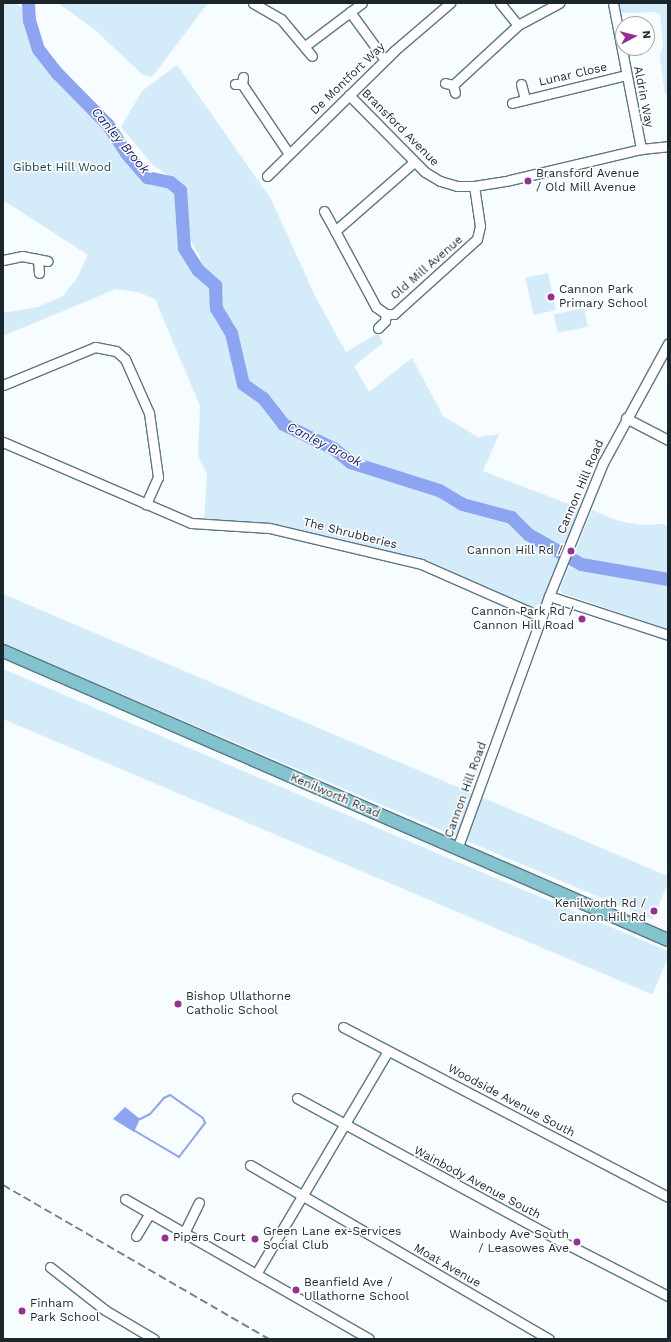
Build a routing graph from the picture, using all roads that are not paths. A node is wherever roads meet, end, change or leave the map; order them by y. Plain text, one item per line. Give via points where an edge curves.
1 (253, 3) edge
2 (362, 3) edge
3 (450, 3) edge
4 (500, 3) edge
5 (559, 3) edge
6 (613, 3) edge
7 (350, 12) junction
8 (518, 25) junction
9 (305, 46) junction
10 (312, 56) dead end
11 (385, 60) junction
12 (626, 75) junction
13 (240, 82) dead end
14 (521, 84) dead end
15 (451, 87) dead end
16 (349, 95) junction
17 (525, 99) junction
18 (512, 102) dead end
19 (668, 146) edge
20 (641, 149) junction
21 (289, 154) junction
22 (414, 162) junction
23 (267, 176) dead end
24 (474, 186) junction
25 (324, 212) dead end
26 (336, 231) junction
27 (3, 260) edge
28 (39, 273) dead end
29 (386, 314) junction
30 (378, 328) dead end
31 (668, 344) edge
32 (3, 385) edge
33 (626, 418) junction
34 (668, 440) edge
35 (3, 442) edge
36 (146, 504) junction
37 (549, 596) junction
38 (542, 617) junction
39 (668, 636) edge
40 (3, 651) edge
41 (457, 849) junction
42 (668, 940) edge
43 (343, 1027) dead end
44 (388, 1051) junction
45 (297, 1098) dead end
46 (345, 1124) junction
47 (250, 1166) dead end
48 (303, 1196) junction
49 (668, 1197) edge
50 (125, 1199) dead end
51 (199, 1202) dead end
52 (150, 1213) junction
53 (184, 1232) junction
54 (136, 1236) dead end
55 (50, 1267) dead end
56 (256, 1274) junction
57 (668, 1296) edge
58 (154, 1339) edge
59 (369, 1339) edge
60 (549, 1339) edge

1 - 9 street via 281,19
2 - 7 street
3 - 11 street, De Montfort Way
4 - 8 street
5 - 8 street
6 - 12 street, Aldrin Way
7 - 9 street
7 - 11 street
8 - 15 street
9 - 10 street
11 - 16 street, De Montfort Way
12 - 17 street, Lunar Close
12 - 20 street, Aldrin Way
13 - 21 street
14 - 17 street, Lunar Close
16 - 21 street, De Montfort Way
16 - 22 street, Bransford Avenue
17 - 18 street, Lunar Close
19 - 20 street, Bransford Avenue
20 - 24 street, Bransford Avenue
21 - 23 street, De Montfort Way
22 - 24 street, Bransford Avenue via 440,181 457,186
22 - 26 street
24 - 29 street, Old Mill Avenue via 480,226 477,239 394,314
25 - 26 street, Old Mill Avenue
26 - 29 street, Old Mill Avenue via 376,307
27 - 28 street via 17,256 43,260
29 - 30 street, Old Mill Avenue via 385,321
31 - 33 street, Cannon Hill Road
32 - 36 street via 95,347 116,351 125,359 149,413 158,477
33 - 34 street
33 - 37 street, Cannon Hill Road via 603,463
35 - 36 street, The Shrubberies
36 - 38 street, The Shrubberies via 191,523 269,528 421,564
37 - 38 street, Cannon Hill Road
37 - 39 street
38 - 41 street, Cannon Hill Road
40 - 41 main road, Kenilworth Road
41 - 42 main road, Kenilworth Road
43 - 44 street, Woodside Avenue South
44 - 46 street
44 - 49 street, Woodside Avenue South
45 - 46 street, Wainbody Avenue South
46 - 48 street
46 - 57 street, Wainbody Avenue South via 612,1269
47 - 48 street, Moat Avenue
48 - 56 street
48 - 60 street, Moat Avenue
50 - 52 street
51 - 53 street
52 - 53 street
52 - 54 street
53 - 56 street
55 - 58 street via 105,1310
56 - 59 street

